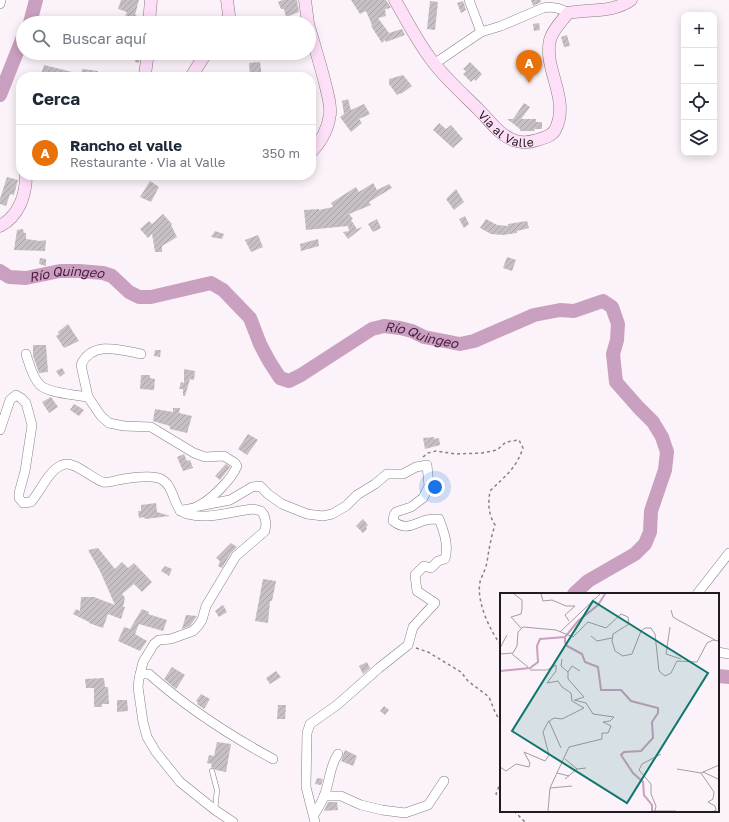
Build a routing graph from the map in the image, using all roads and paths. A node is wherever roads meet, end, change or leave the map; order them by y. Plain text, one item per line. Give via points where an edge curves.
1 (1, 0) edge
2 (151, 0) edge
3 (227, 0) edge
4 (305, 0) edge
5 (395, 0) edge
6 (469, 0) edge
7 (631, 0) edge
8 (0, 4) edge
9 (568, 12) junction
10 (150, 16) edge
11 (229, 16) edge
12 (307, 16) edge
13 (482, 32) junction
14 (316, 50) edge
15 (147, 60) edge
16 (202, 60) edge
17 (434, 64) junction
18 (145, 72) edge
19 (194, 72) edge
20 (316, 146) edge
21 (25, 180) edge
22 (0, 226) edge
23 (26, 354) dead end
24 (141, 354) dead end
25 (88, 398) junction
26 (0, 430) edge
27 (416, 467) junction
28 (199, 506) junction
29 (180, 511) junction
30 (729, 553) edge
31 (698, 593) edge
32 (500, 644) edge
33 (408, 645) junction
34 (719, 652) edge
35 (729, 654) edge
36 (140, 674) junction
37 (500, 721) edge
38 (338, 754) dead end
39 (274, 759) dead end
40 (212, 771) dead end
41 (444, 780) dead end
42 (500, 784) edge
43 (324, 796) junction
44 (500, 797) edge
45 (215, 810) junction
46 (515, 812) edge
47 (404, 813) junction
48 (314, 819) edge
49 (233, 822) edge
50 (402, 822) edge
51 (525, 822) edge

1 - 8 street
2 - 10 main road
3 - 11 main road
4 - 12 main road
5 - 17 main road, Via al Valle via 417,41
6 - 13 street
7 - 9 main road via 615,8
9 - 13 street via 560,8 544,8
9 - 17 main road, Via al Valle via 553,32 550,41 550,61 560,106 555,130 543,138 525,142 506,136
13 - 17 street
14 - 20 main road via 330,104 330,114 327,128
15 - 18 main road
16 - 19 main road
21 - 22 main road via 18,211
23 - 25 street via 40,386
24 - 25 street via 101,348 90,353 81,365
25 - 28 street via 100,416 109,423 151,427 194,453 205,457 224,456 235,463 237,466 229,478
26 - 29 street via 10,400 16,395 26,403 32,425 19,493 23,503 31,502 55,470 63,464 70,464 104,482 138,477 161,479 172,491
27 - 28 street via 403,474 387,474 346,506 323,516 307,514 282,504 260,486 252,487 230,500
27 - 32 path via 428,452 482,453 497,450 506,442 519,440 521,444 519,460 490,491 488,503 490,518 495,525 479,595 486,618
27 - 33 street via 427,465 429,486 423,498 411,507 396,512 393,521 402,526 439,519 446,541 446,553 445,559 438,561 431,568 424,566 414,575 417,591 435,603 414,627
28 - 29 street
29 - 36 street via 206,517 254,509 264,515 265,531 236,556 193,632 159,640 154,644
30 - 31 street
33 - 37 path via 428,652 461,672 468,681 489,697
33 - 48 street via 337,705 310,724 307,733 306,787
34 - 35 street
36 - 39 street via 149,674 199,714
36 - 45 street via 140,706 147,737 180,782
38 - 43 street
40 - 45 lane via 218,790
41 - 47 street via 428,805
42 - 44 path via 496,794
43 - 47 street via 342,796 368,807
43 - 48 street
45 - 49 street
46 - 51 path
47 - 50 street

